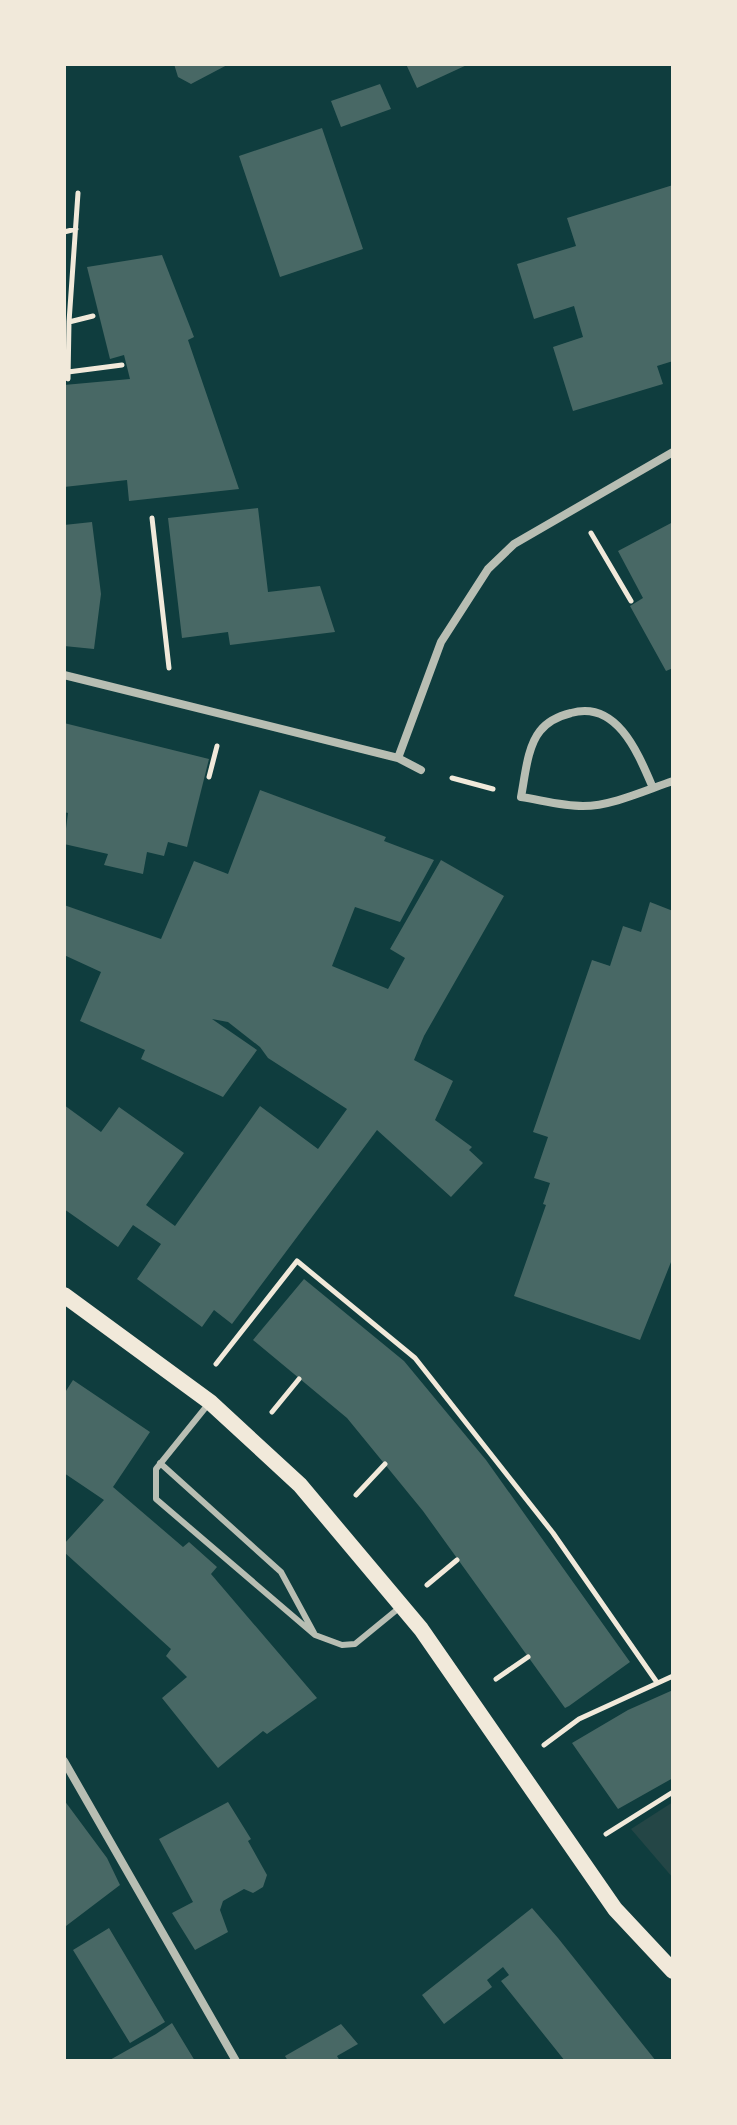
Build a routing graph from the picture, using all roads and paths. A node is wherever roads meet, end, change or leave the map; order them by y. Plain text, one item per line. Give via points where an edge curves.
1 (78, 193) dead end
2 (76, 229) junction
3 (64, 232) edge
4 (93, 316) dead end
5 (69, 322) junction
6 (122, 365) dead end
7 (673, 452) edge
8 (577, 509) junction
9 (152, 518) dead end
10 (631, 601) dead end
11 (64, 675) edge
12 (173, 701) junction
13 (398, 758) junction
14 (421, 770) joint
15 (673, 781) edge
16 (653, 788) junction
17 (521, 797) junction
18 (64, 1295) edge
19 (203, 1396) junction
20 (160, 1463) junction
21 (385, 1464) dead end
22 (330, 1521) junction
23 (401, 1606) junction
24 (315, 1635) junction
25 (673, 1676) edge
26 (656, 1681) junction
27 (64, 1761) edge
28 (517, 1764) junction
29 (673, 1792) edge
30 (575, 1855) junction
31 (673, 1971) edge
32 (236, 2061) edge

1 - 2 path
2 - 3 path
2 - 5 path
4 - 5 path
5 - 6 path via 68,376
7 - 8 street
8 - 10 path
8 - 13 street via 514,544 471,590 441,642
9 - 12 path
11 - 12 street
12 - 13 street
13 - 14 street
14 - 17 path
15 - 16 street
16 - 17 street via 585,806
16 - 17 street via 616,722 581,710 557,717 539,732
18 - 19 main road
19 - 20 lane
19 - 22 main road via 300,1485
19 - 26 path via 297,1261 415,1358 553,1533
20 - 24 lane via 281,1572
20 - 24 lane via 156,1499
21 - 22 path
22 - 23 main road
23 - 24 lane via 355,1644
23 - 28 main road
25 - 26 path
26 - 28 path via 579,1719
27 - 32 street
28 - 30 main road
29 - 30 path
30 - 31 main road via 615,1909

